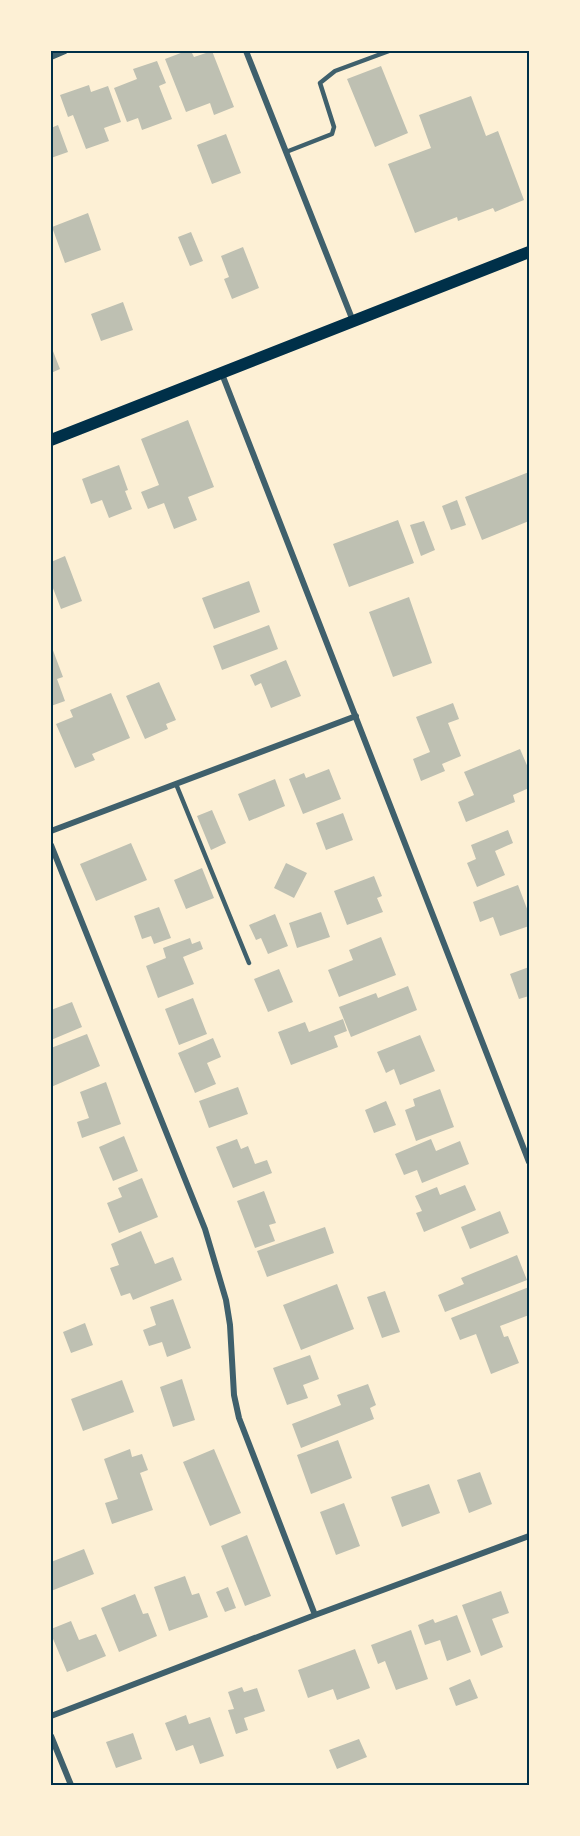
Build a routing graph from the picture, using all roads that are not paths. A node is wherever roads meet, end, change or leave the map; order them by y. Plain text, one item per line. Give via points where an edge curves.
1 (65, 51) edge
2 (246, 51) edge
3 (389, 51) edge
4 (51, 57) edge
5 (286, 152) junction
6 (529, 252) edge
7 (352, 321) junction
8 (222, 374) junction
9 (51, 440) edge
10 (356, 716) junction
11 (176, 784) junction
12 (51, 831) edge
13 (51, 845) edge
14 (249, 963) dead end
15 (529, 1162) edge
16 (529, 1536) edge
17 (315, 1615) junction
18 (51, 1716) edge
19 (51, 1736) edge
20 (71, 1785) edge

1 - 4 street
2 - 5 street
3 - 5 lane via 335,71 320,83 334,127 332,134
5 - 7 street
6 - 7 main road
7 - 8 main road
8 - 9 main road
8 - 10 street
10 - 11 street
10 - 15 street
11 - 12 street
11 - 14 lane
13 - 17 street via 205,1229 226,1300 239,1418
16 - 17 street
17 - 18 street
19 - 20 street

